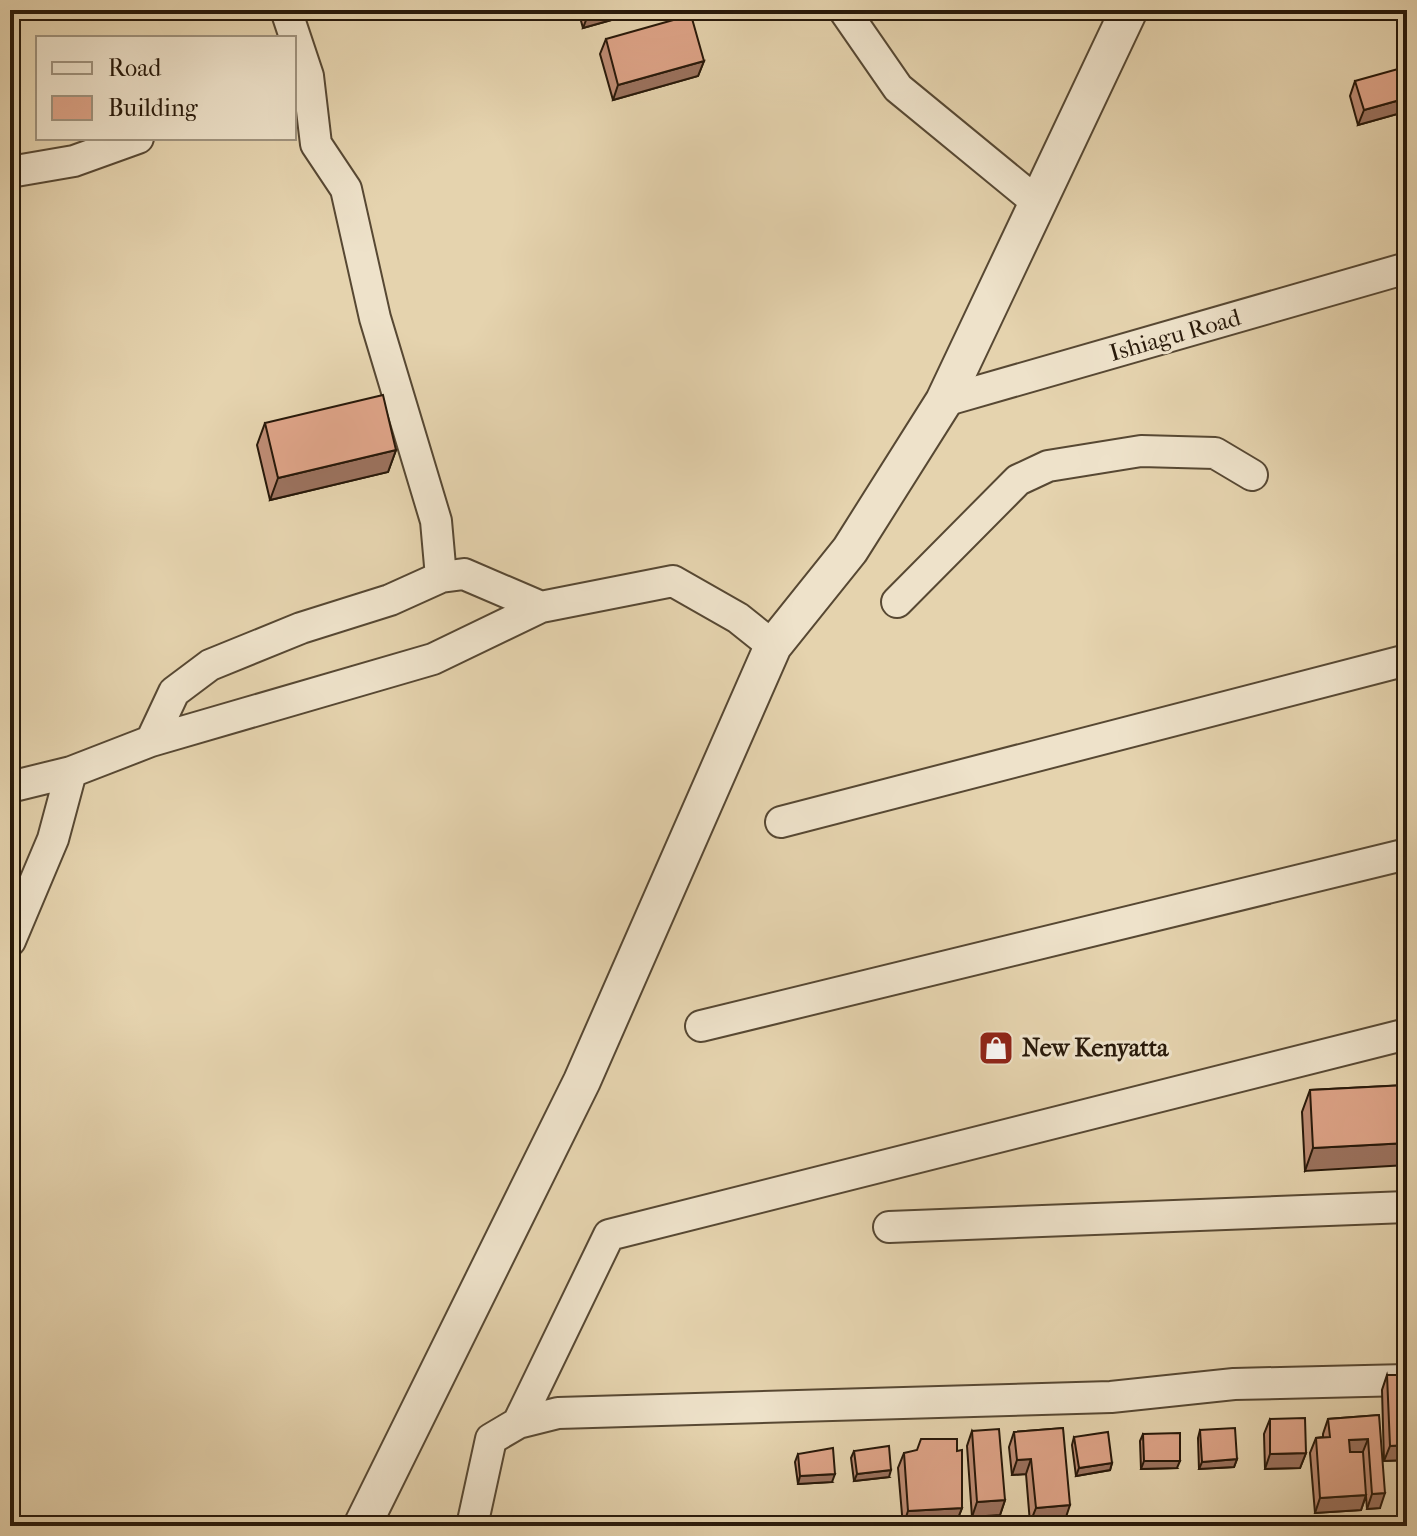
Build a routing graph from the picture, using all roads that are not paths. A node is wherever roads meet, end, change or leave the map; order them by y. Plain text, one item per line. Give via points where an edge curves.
1 (286, 10) edge
2 (844, 10) edge
3 (1130, 11) edge
4 (292, 36) edge
5 (296, 55) edge
6 (301, 78) edge
7 (132, 140) edge
8 (10, 172) edge
9 (1038, 203) junction
10 (1407, 268) edge
11 (944, 401) junction
12 (1252, 475) dead end
13 (441, 577) junction
14 (897, 602) dead end
15 (541, 607) junction
16 (773, 646) junction
17 (1407, 660) edge
18 (151, 741) junction
19 (71, 772) junction
20 (10, 787) edge
21 (781, 822) dead end
22 (1407, 854) edge
23 (10, 941) edge
24 (701, 1026) dead end
25 (1407, 1034) edge
26 (1407, 1207) edge
27 (889, 1227) dead end
28 (1407, 1380) edge
29 (518, 1423) junction
30 (362, 1526) edge
31 (472, 1526) edge

1 - 4 street
2 - 9 street via 898,88
3 - 9 street
5 - 6 street
6 - 13 street via 316,144 346,189 375,318 436,521
7 - 8 street via 74,161
9 - 11 street
10 - 11 street, Ishiagu Road
11 - 16 street via 850,550
12 - 14 street via 1215,453 1141,451 1048,466 1018,480
13 - 15 street via 464,574
13 - 18 street via 210,665 174,692
15 - 16 street via 673,581 738,618
15 - 18 street via 433,659
16 - 30 street via 582,1081
17 - 21 street
18 - 19 street
19 - 20 street
19 - 23 street via 53,839
22 - 24 street
25 - 29 street via 609,1235
26 - 27 street
28 - 29 street via 1234,1384 1111,1397 558,1413
29 - 31 street via 491,1439

